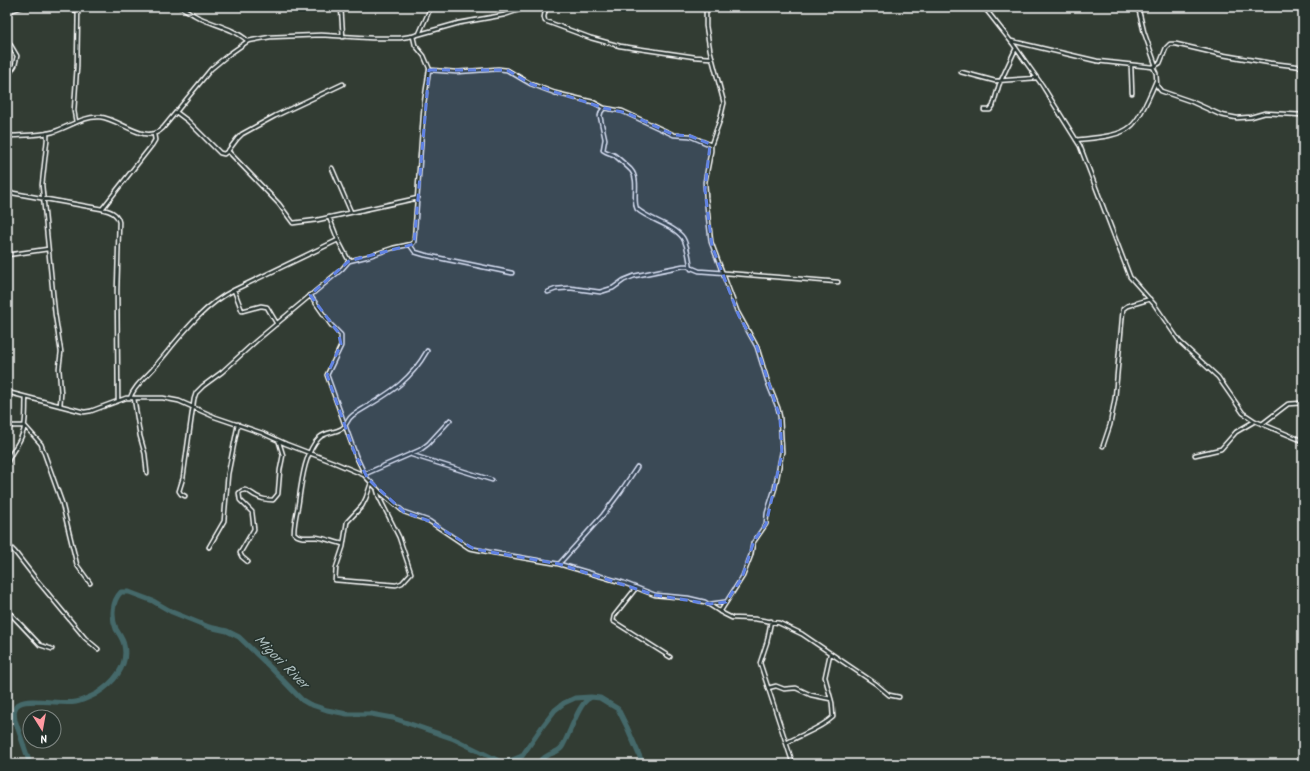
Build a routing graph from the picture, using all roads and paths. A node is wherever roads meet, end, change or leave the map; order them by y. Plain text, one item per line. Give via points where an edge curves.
1 (22, 7) edge
2 (61, 7) edge
3 (78, 7) edge
4 (180, 7) edge
5 (341, 7) edge
6 (431, 7) edge
7 (528, 7) edge
8 (546, 7) edge
9 (706, 7) edge
10 (984, 7) edge
11 (1138, 7) edge
12 (78, 11) junction
13 (7, 12) edge
14 (418, 34) junction
15 (413, 36) junction
16 (343, 37) junction
17 (7, 39) edge
18 (1010, 40) junction
19 (248, 41) junction
20 (1016, 48) junction
21 (711, 58) junction
22 (1131, 66) junction
23 (1154, 67) junction
24 (1303, 67) edge
25 (429, 70) junction
26 (961, 72) dead end
27 (7, 78) edge
28 (1037, 78) junction
29 (1001, 81) junction
30 (1156, 81) junction
31 (343, 84) dead end
32 (1132, 93) dead end
33 (604, 108) junction
34 (984, 110) dead end
35 (176, 112) junction
36 (1303, 115) edge
37 (76, 122) junction
38 (47, 133) junction
39 (154, 134) junction
40 (7, 136) edge
41 (1076, 140) junction
42 (711, 145) junction
43 (228, 151) junction
44 (332, 168) dead end
45 (7, 192) edge
46 (418, 198) junction
47 (44, 199) junction
48 (102, 209) junction
49 (351, 212) junction
50 (329, 217) junction
51 (338, 240) junction
52 (410, 245) junction
53 (48, 249) junction
54 (7, 255) edge
55 (349, 261) junction
56 (691, 269) junction
57 (512, 273) dead end
58 (723, 273) junction
59 (838, 282) dead end
60 (234, 290) junction
61 (548, 292) dead end
62 (310, 295) junction
63 (1150, 299) junction
64 (277, 324) junction
65 (427, 351) dead end
66 (7, 392) edge
67 (26, 397) junction
68 (132, 398) junction
69 (118, 400) junction
70 (1303, 403) edge
71 (60, 406) junction
72 (193, 406) junction
73 (450, 420) dead end
74 (1255, 421) junction
75 (238, 424) junction
76 (1262, 424) junction
77 (345, 425) junction
78 (7, 426) edge
79 (24, 426) junction
80 (279, 441) junction
81 (1303, 441) edge
82 (1103, 446) dead end
83 (309, 452) junction
84 (411, 454) junction
85 (1195, 455) dead end
86 (7, 464) edge
87 (637, 467) dead end
88 (146, 473) dead end
89 (365, 474) junction
90 (368, 479) junction
91 (492, 480) dead end
92 (371, 483) junction
93 (377, 489) junction
94 (185, 496) dead end
95 (7, 544) edge
96 (343, 544) junction
97 (210, 547) dead end
98 (248, 562) dead end
99 (559, 564) junction
100 (90, 583) dead end
101 (636, 588) junction
102 (726, 602) junction
103 (710, 604) junction
104 (7, 610) edge
105 (720, 612) junction
106 (771, 621) junction
107 (52, 649) dead end
108 (98, 649) dead end
109 (830, 654) junction
110 (670, 657) dead end
111 (768, 688) junction
112 (899, 697) dead end
113 (831, 699) junction
114 (786, 743) junction
115 (793, 764) edge

1 - 13 street
2 - 12 street
3 - 12 street
4 - 19 street
5 - 16 street
6 - 14 street
7 - 14 street
8 - 21 street via 545,21 591,38 620,46
9 - 21 street
10 - 18 street
11 - 23 street
12 - 37 street via 74,111
14 - 15 street
15 - 16 street
15 - 25 street via 415,45 424,56
16 - 19 street via 321,34
17 - 27 street via 17,56
18 - 20 street
18 - 22 street via 1084,58
19 - 35 street via 211,70
20 - 28 street
20 - 29 street
21 - 42 street via 724,103
22 - 23 street
22 - 32 street
23 - 24 street via 1161,62 1165,48 1174,44 1223,55
23 - 30 street
25 - 33 street via 462,72 503,69 530,84 593,102
25 - 46 street via 424,103
26 - 29 street
28 - 29 street
28 - 41 street
29 - 34 street via 993,106 990,110
30 - 36 street via 1161,91 1225,116 1247,117 1265,113
30 - 41 street via 1130,128 1109,135
31 - 43 street via 242,134 236,138
33 - 42 street via 622,111 672,134 690,136
33 - 56 street via 600,112 605,139 603,150 616,156 632,172 637,209 683,238
35 - 39 street
35 - 43 street via 220,154
37 - 38 street
37 - 39 street via 93,117 103,118 113,120 141,134
38 - 40 street
38 - 47 street via 42,176
39 - 48 street via 155,140 150,148
41 - 63 street via 1092,174 1129,274
42 - 58 street via 705,182 706,198 711,242
43 - 50 street via 280,204 293,224
44 - 49 street
45 - 47 street
46 - 49 street
46 - 52 street via 414,240
47 - 48 street
47 - 53 street
48 - 69 street via 114,214 119,222
49 - 50 street
50 - 51 street
51 - 55 street
51 - 60 street
52 - 55 street
52 - 57 street via 415,252 425,255
53 - 54 street
53 - 71 street via 61,352
55 - 62 street
56 - 58 street
56 - 61 street via 683,266 634,276 600,292 570,288
58 - 59 street
58 - 102 street via 739,316 757,347 778,408 782,452 766,524 753,543 743,576
60 - 64 street via 242,310 267,307
60 - 68 street via 221,297 200,315 136,387
62 - 64 street
62 - 77 street via 342,336 340,348 327,376
63 - 74 street via 1180,342 1215,373 1240,410
63 - 82 street via 1123,309 1115,398
64 - 72 street via 199,390
65 - 77 street via 408,378 390,393 352,416
66 - 67 street
67 - 71 street
67 - 79 street
68 - 69 street
68 - 72 street via 168,398
68 - 88 street via 145,454
69 - 71 street via 88,412
70 - 76 street via 1288,404
72 - 75 street
72 - 94 street via 179,491
73 - 84 street via 428,444
74 - 76 street
74 - 85 street via 1236,432 1222,449
75 - 80 street
75 - 97 street via 228,474 224,521
76 - 81 street
77 - 83 street via 342,429 319,437
77 - 89 street
78 - 79 street
79 - 86 street via 23,434
79 - 100 street via 41,444 62,503 76,564
80 - 83 street
80 - 98 street via 283,455 277,498 260,498 244,490 239,494 240,500 253,515 254,531 240,553
83 - 90 street
83 - 96 street via 299,495 294,534
84 - 89 street
84 - 91 street
87 - 99 street via 603,515
89 - 90 street
90 - 92 street
92 - 93 street
92 - 96 street via 362,506 347,520
93 - 96 street via 401,542 411,574 396,585 335,580
93 - 99 street via 404,512 429,521 469,548
95 - 108 street via 80,632
99 - 101 street
101 - 103 street via 655,595 688,598
101 - 110 street via 612,621
102 - 103 street
102 - 105 street
103 - 105 street
104 - 107 street via 40,646
105 - 106 street via 732,618
106 - 109 street via 802,634
106 - 111 street via 760,663
109 - 112 street via 889,695
109 - 113 street via 825,677
111 - 113 street via 796,688 811,695
111 - 114 street
113 - 114 street via 834,713 832,718
114 - 115 street

